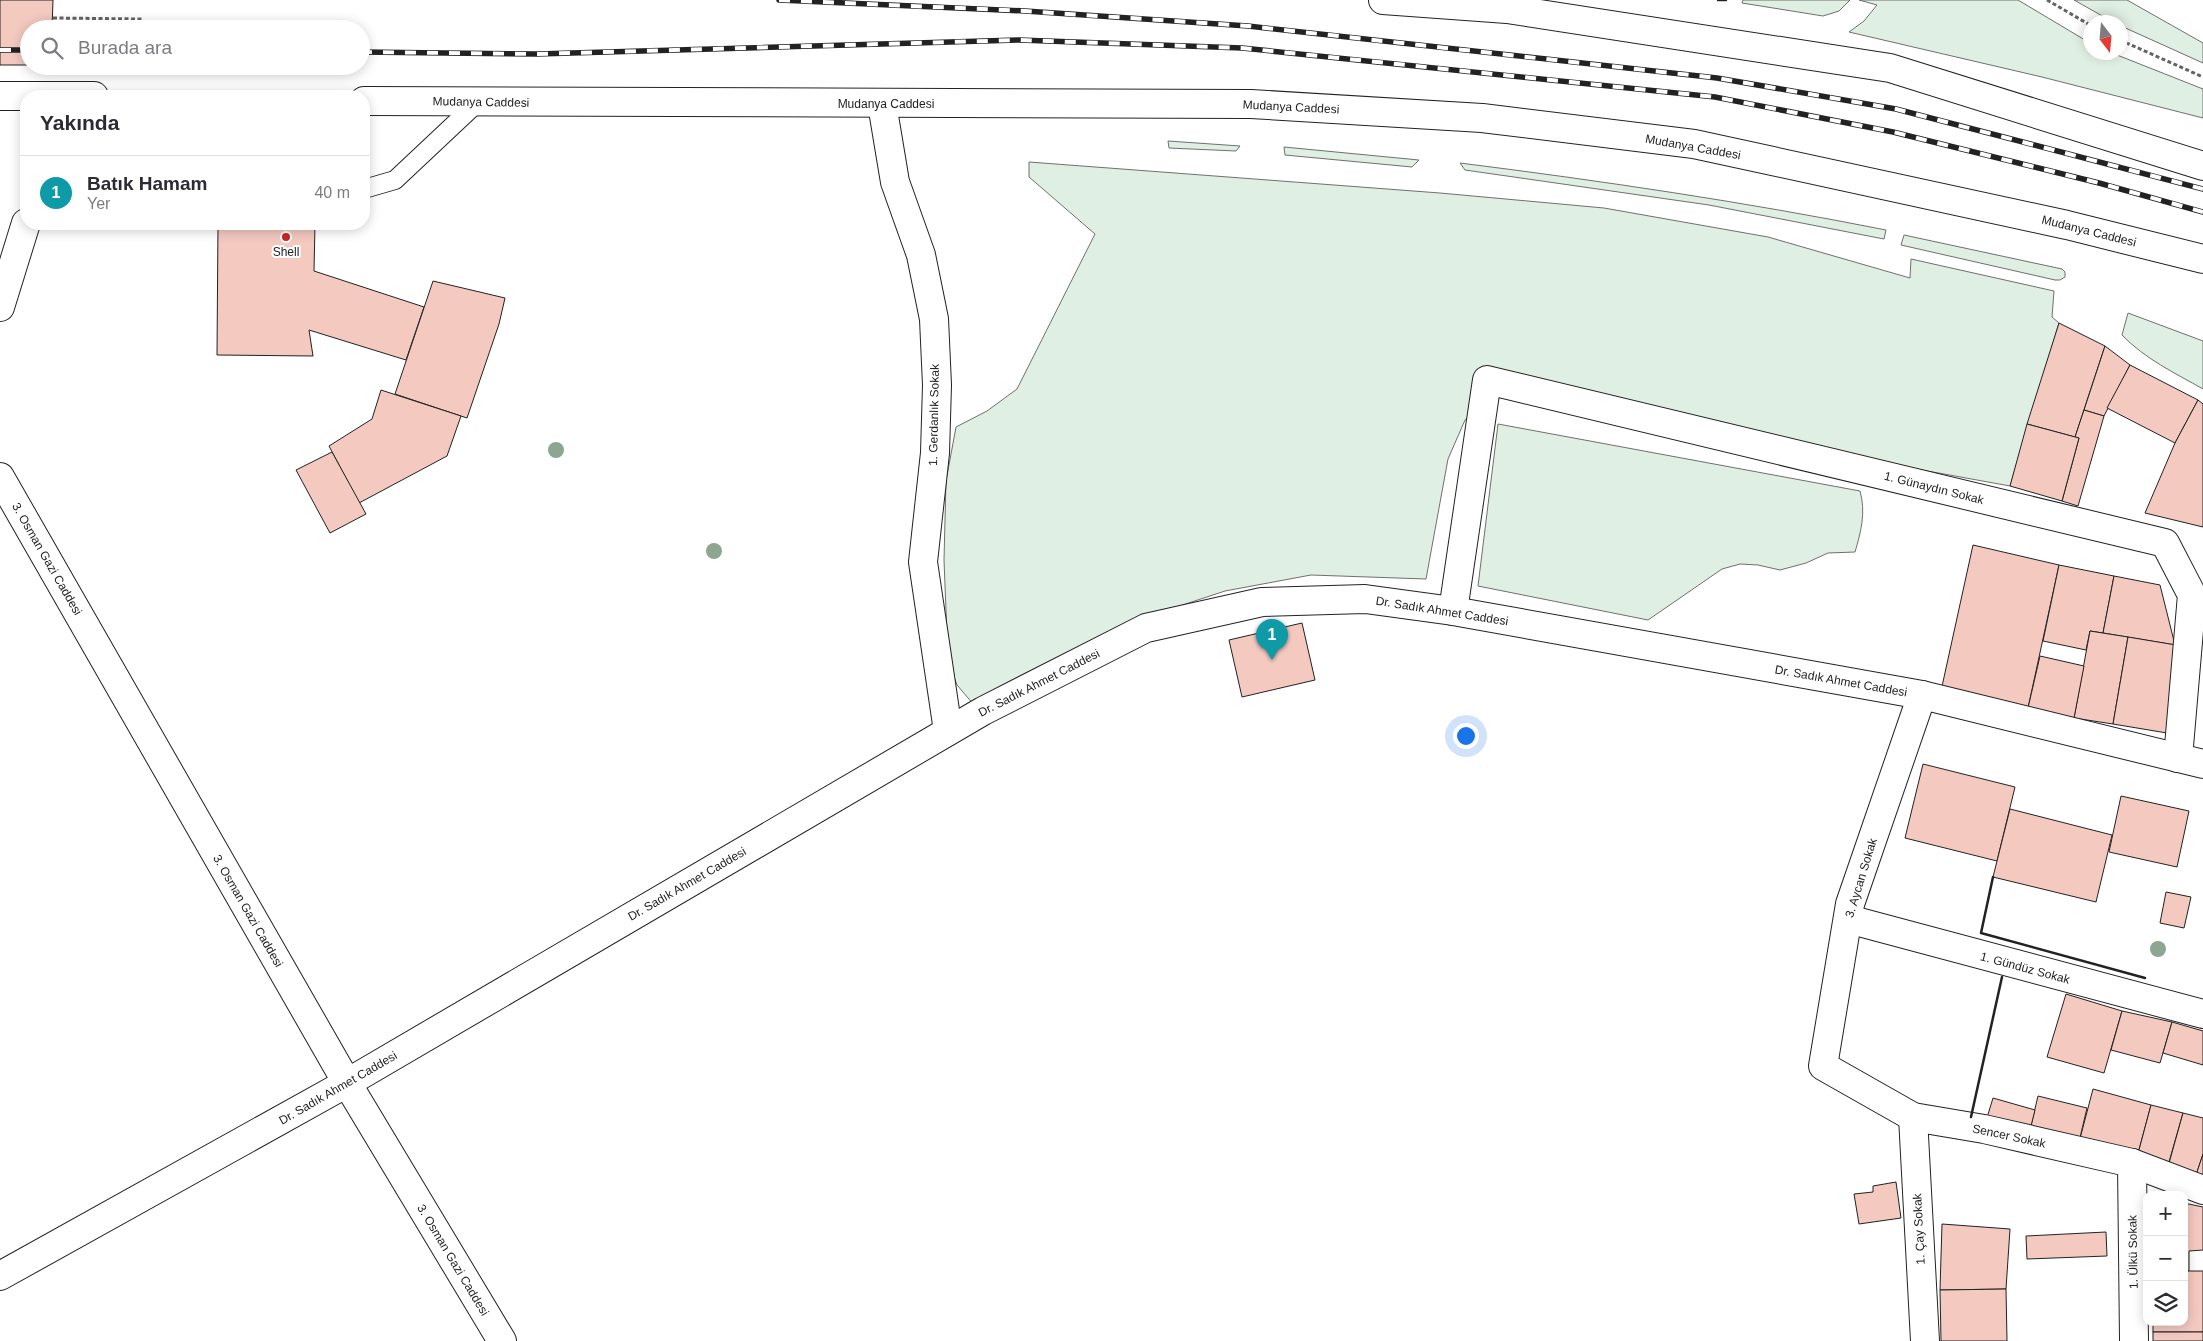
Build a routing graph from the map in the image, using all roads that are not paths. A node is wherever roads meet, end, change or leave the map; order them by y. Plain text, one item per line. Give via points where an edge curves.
1 (1383, 0) edge
2 (0, 96) edge
3 (20, 96) edge
4 (370, 101) edge
5 (478, 102) junction
6 (882, 104) junction
7 (2203, 166) edge
8 (370, 187) edge
9 (24, 230) edge
10 (2203, 259) edge
11 (0, 307) edge
12 (0, 477) edge
13 (1453, 611) junction
14 (1922, 695) junction
15 (948, 731) junction
16 (2190, 761) edge
17 (1848, 919) junction
18 (2203, 1014) edge
19 (1823, 1066) joint
20 (347, 1083) junction
21 (1912, 1116) junction
22 (2132, 1163) junction
23 (2203, 1190) edge
24 (0, 1276) edge
25 (502, 1341) edge
26 (1925, 1341) edge
27 (2134, 1341) edge

1 - 7 main road via 1507,10 1890,68
2 - 3 main road
4 - 5 main road, Mudanya Caddesi
5 - 6 main road, Mudanya Caddesi
5 - 8 lane via 395,180
6 - 10 main road, Mudanya Caddesi via 1251,104 1501,121 1694,144 2067,225
6 - 15 main road, 1. Gerdanlık Sokak via 894,182 921,255 934,320 937,385 935,454 924,562
9 - 11 main road
12 - 20 main road, 3. Osman Gazi Caddesi
13 - 14 main road, Dr. Sadık Ahmet Caddesi
13 - 15 main road, Dr. Sadık Ahmet Caddesi via 1365,600 1262,602 1146,628
13 - 16 main road, 1. Günaydın Sokak via 1487,380 2165,543 2192,596
14 - 16 main road, Dr. Sadık Ahmet Caddesi
14 - 17 main road, 3. Aycan Sokak via 1850,904
15 - 20 main road, Dr. Sadık Ahmet Caddesi
17 - 18 main road, 1. Gündüz Sokak
17 - 19 main road, 3. Aycan Sokak
19 - 21 main road, Sencer Sokak
20 - 24 main road, Dr. Sadık Ahmet Caddesi
20 - 25 main road, 3. Osman Gazi Caddesi
21 - 22 main road, Sencer Sokak
21 - 26 main road, 1. Çay Sokak
22 - 23 main road, Sencer Sokak
22 - 27 main road, 1. Ülkü Sokak

